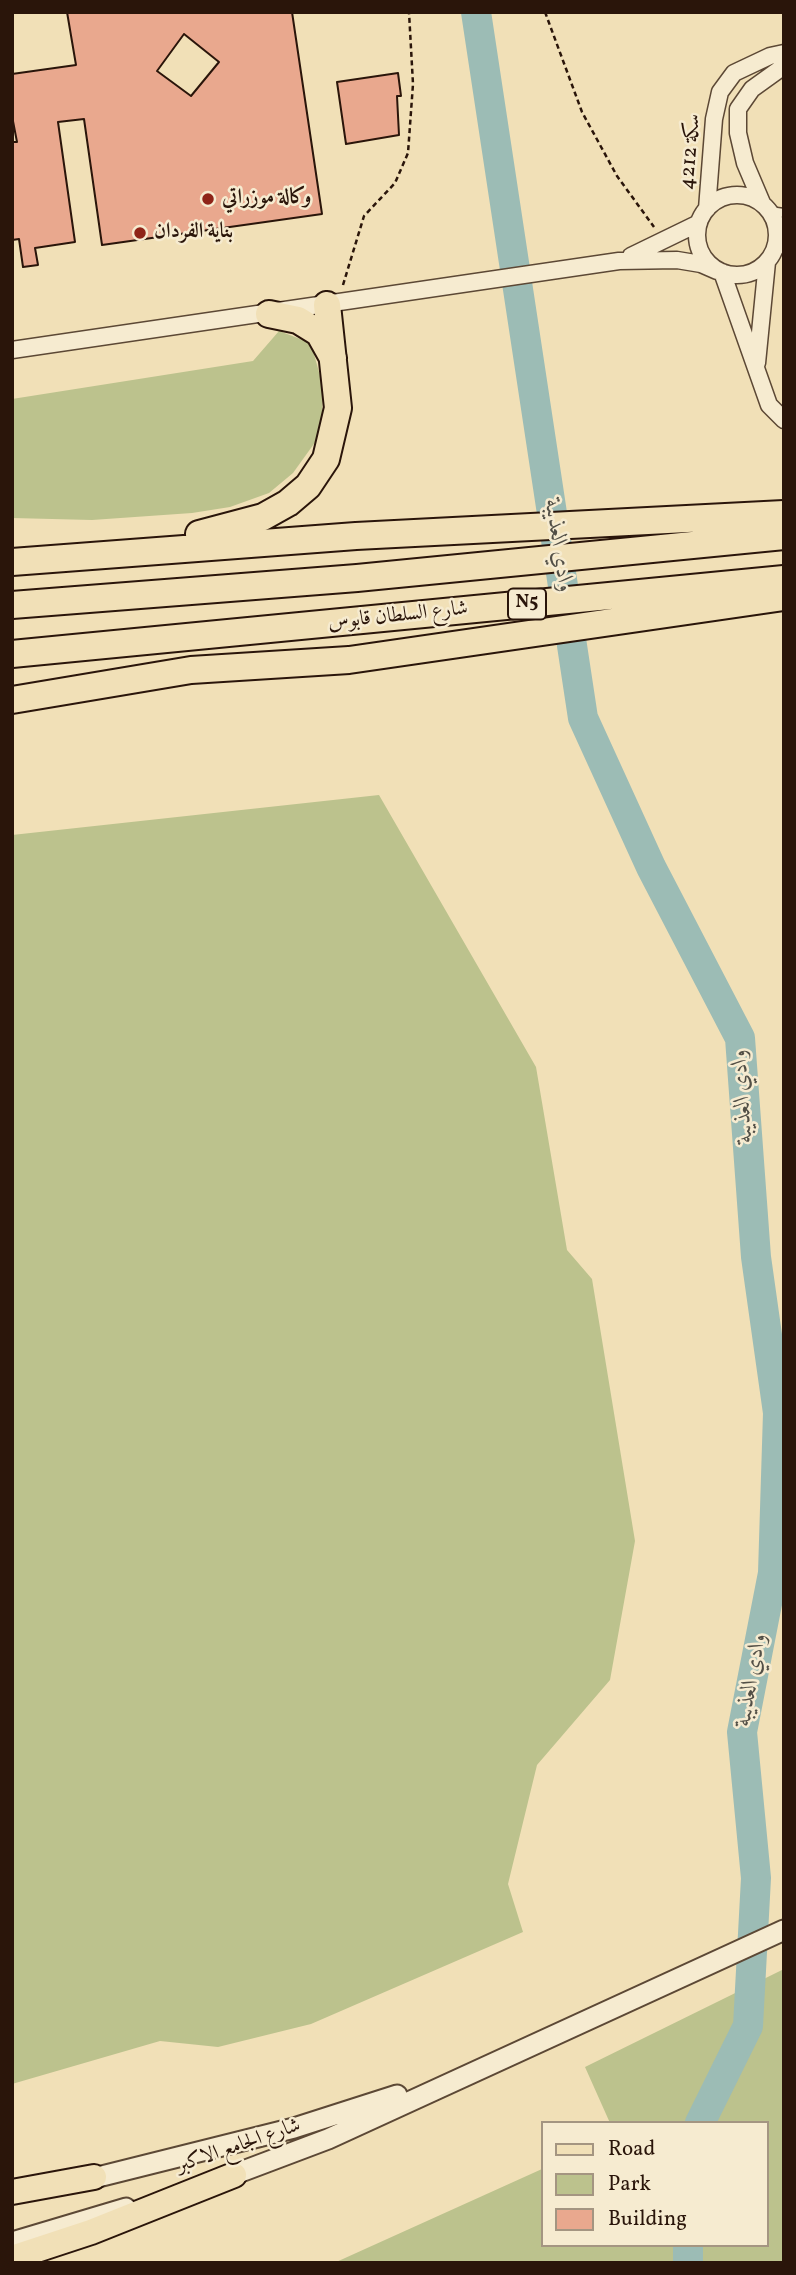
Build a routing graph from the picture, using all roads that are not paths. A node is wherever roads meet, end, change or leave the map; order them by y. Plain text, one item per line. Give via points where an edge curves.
1 (784, 54) edge
2 (784, 66) edge
3 (707, 209) junction
4 (772, 209) edge
5 (699, 223) junction
6 (775, 254) edge
7 (619, 261) junction
8 (720, 271) junction
9 (334, 304) junction
10 (269, 314) junction
11 (12, 351) edge
12 (334, 360) junction
13 (757, 369) junction
14 (784, 420) edge
15 (784, 514) edge
16 (784, 536) edge
17 (72, 557) junction
18 (12, 562) edge
19 (784, 579) edge
20 (784, 597) edge
21 (703, 598) junction
22 (12, 605) edge
23 (12, 654) edge
24 (17, 702) edge
25 (779, 1932) edge
26 (471, 2072) junction
27 (234, 2175) junction
28 (94, 2177) junction
29 (12, 2192) edge
30 (12, 2204) edge
31 (12, 2242) edge
32 (12, 2258) edge

1 - 3 street, سكة 4212 via 734,73 720,92
2 - 4 street, سكة 4212 via 752,89 738,109 744,163
3 - 4 street via 730,196 752,198
3 - 5 street
4 - 6 street via 777,231
5 - 7 street
5 - 8 street via 702,255
6 - 8 street via 749,274
6 - 13 street
7 - 8 street via 677,260
7 - 9 street
8 - 13 street
9 - 10 street
9 - 12 highway
10 - 11 street
10 - 12 highway via 298,320 319,333
12 - 17 highway via 338,408 326,459 308,486 288,503 228,529
13 - 14 street via 769,405
15 - 17 highway via 356,536
16 - 22 highway, شارع السلطان قابوس / N5 via 357,579
17 - 18 highway
19 - 21 highway, شارع السلطان قابوس / N5
20 - 21 highway
21 - 23 highway, شارع السلطان قابوس / N5 via 353,622
21 - 24 highway via 349,660 191,670
25 - 26 street, شارع الجامع الاكبر
26 - 27 street, شارع الجامع الاكبر via 328,2139
26 - 28 street, شارع الجامع الاكبر via 294,2128
27 - 31 street, شارع الجامع الاكبر
27 - 32 main road
28 - 29 main road
28 - 30 street, شارع الجامع الاكبر

